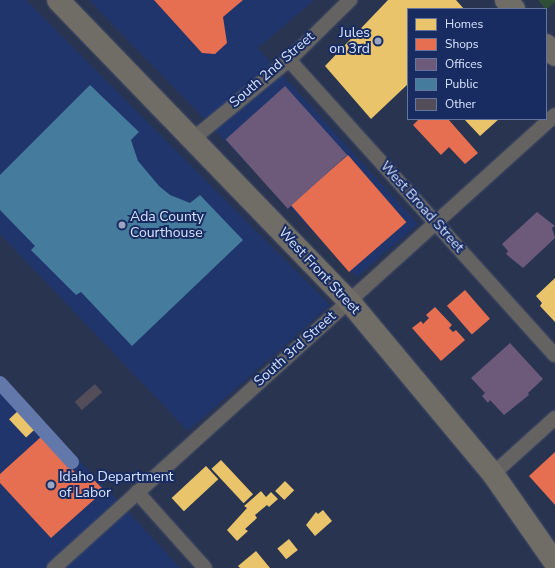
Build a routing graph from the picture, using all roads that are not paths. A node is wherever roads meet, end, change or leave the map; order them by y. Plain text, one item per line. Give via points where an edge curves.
1 (58, 0) edge
2 (350, 0) edge
3 (506, 0) edge
4 (513, 8) edge
5 (547, 46) edge
6 (555, 55) edge
7 (289, 60) junction
8 (555, 115) edge
9 (193, 139) junction
10 (436, 223) junction
11 (349, 301) junction
12 (555, 355) edge
13 (555, 418) edge
14 (493, 474) junction
15 (137, 492) junction
16 (555, 563) edge
17 (54, 568) edge
18 (205, 568) edge

1 - 9 main road, West Front Street
2 - 7 street, South 2nd Street
3 - 4 main road
5 - 6 main road
7 - 9 street, South 2nd Street
7 - 10 street, West Broad Street
8 - 10 street, South 3rd Street
9 - 11 main road, West Front Street
10 - 11 street, South 3rd Street
10 - 12 street, West Broad Street
11 - 14 main road, West Front Street
11 - 15 street, South 3rd Street
13 - 14 street
14 - 16 main road, West Front Street
15 - 17 street, South 3rd Street
15 - 18 street

